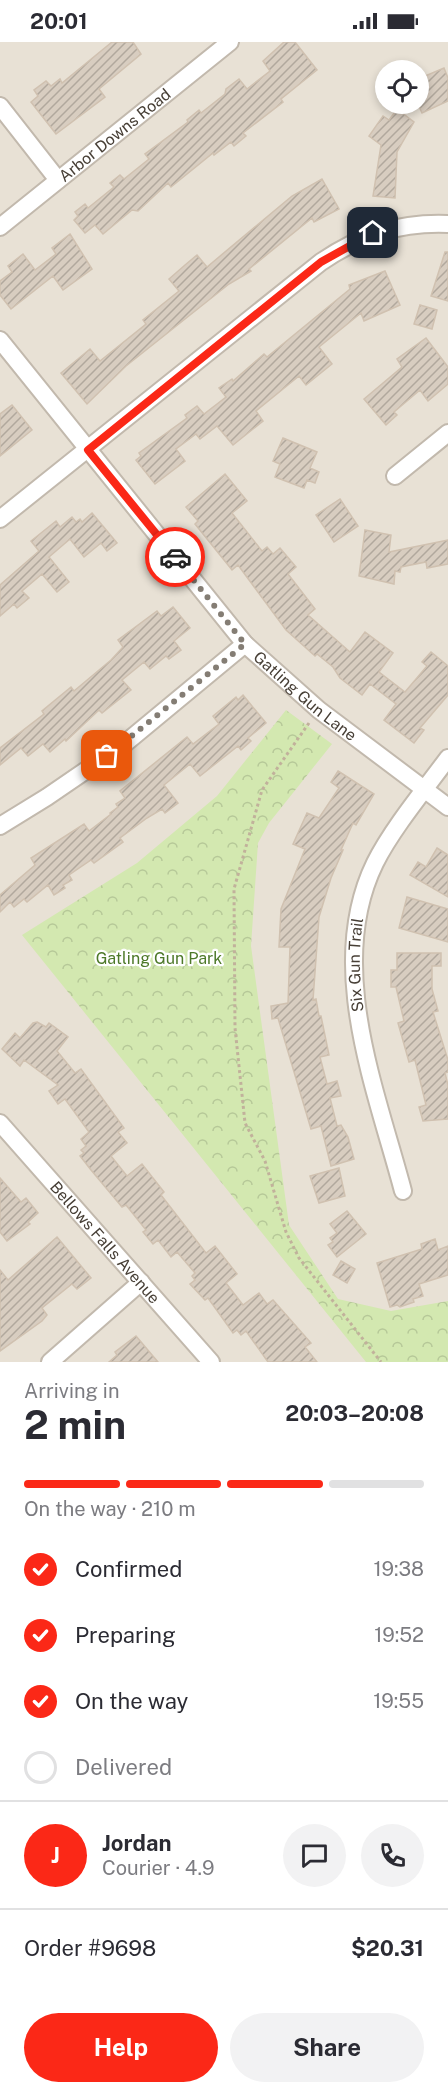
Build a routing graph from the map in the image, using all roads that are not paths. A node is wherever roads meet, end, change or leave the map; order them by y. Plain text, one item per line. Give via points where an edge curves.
1 (230, 42) edge
2 (0, 106) edge
3 (58, 180) junction
4 (448, 224) edge
5 (0, 227) edge
6 (0, 340) edge
7 (448, 433) edge
8 (88, 450) junction
9 (395, 476) dead end
10 (0, 519) edge
11 (245, 644) junction
12 (448, 758) edge
13 (425, 789) junction
14 (448, 807) edge
15 (0, 826) edge
16 (1, 1123) edge
17 (402, 1191) dead end
18 (141, 1282) junction
19 (51, 1362) edge
20 (211, 1362) edge

1 - 3 street, Arbor Downs Road
2 - 3 street
3 - 5 street, Arbor Downs Road
4 - 8 street via 399,226 343,247
6 - 8 street, Gatling Gun Lane
7 - 9 street
8 - 10 street
8 - 11 street, Gatling Gun Lane
11 - 13 street, Gatling Gun Lane via 319,710
11 - 15 street via 123,744
12 - 13 street, Six Gun Trail
13 - 14 street, Gatling Gun Lane
13 - 17 street, Six Gun Trail via 376,863 360,911 355,951 358,1023
16 - 18 street, Bellows Falls Avenue
18 - 19 street
18 - 20 street, Bellows Falls Avenue

